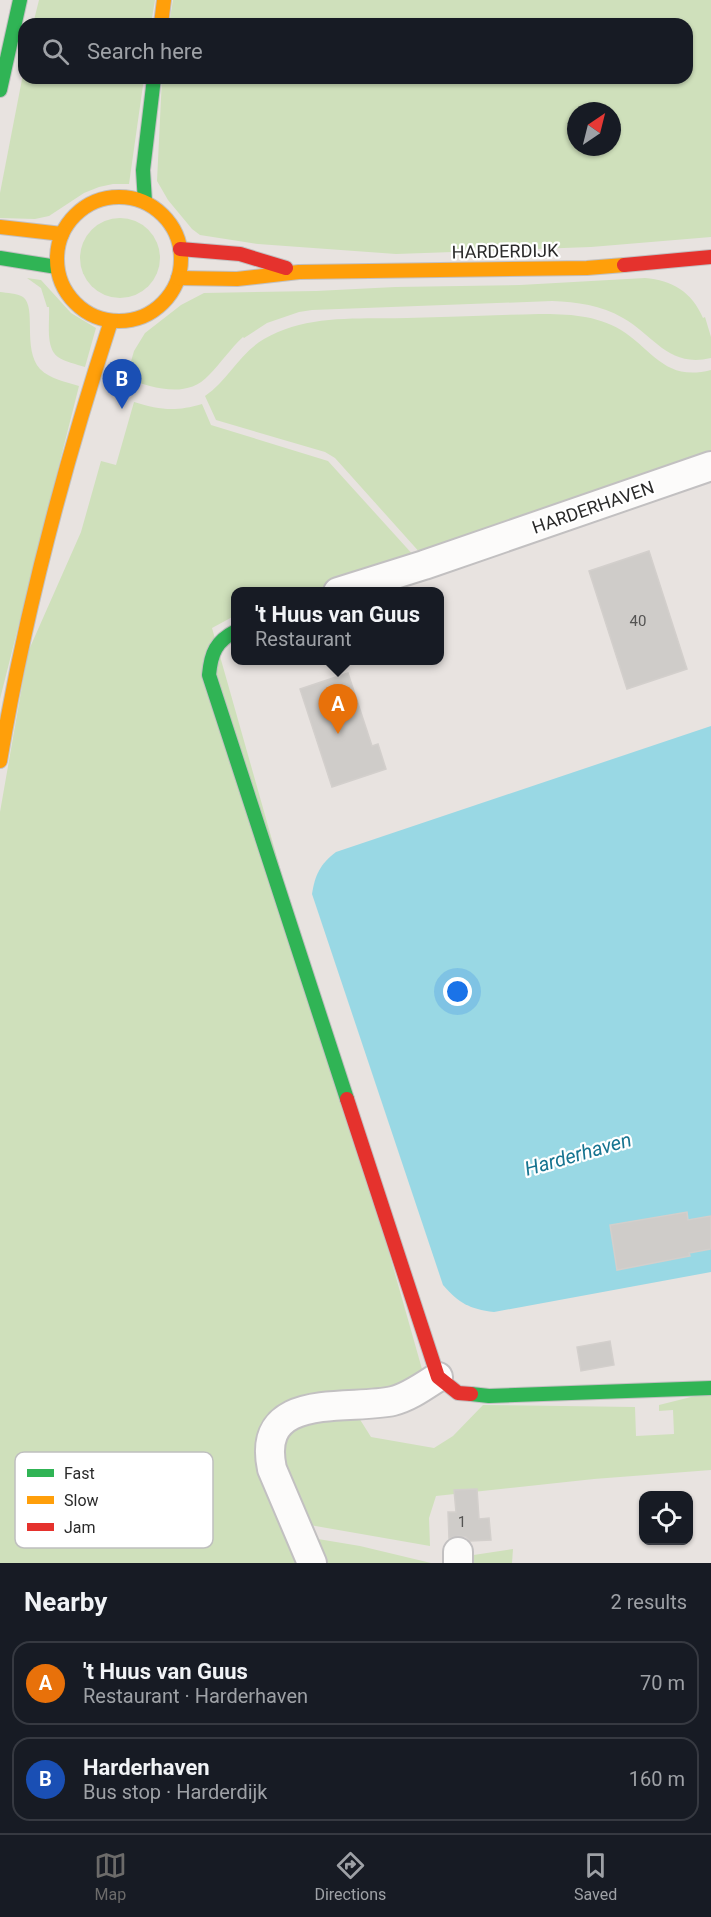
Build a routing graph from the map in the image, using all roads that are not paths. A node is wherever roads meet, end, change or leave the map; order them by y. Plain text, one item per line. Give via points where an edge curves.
1 (21, 0) edge
2 (164, 0) edge
3 (162, 18) edge
4 (153, 84) edge
5 (0, 90) edge
6 (145, 202) junction
7 (0, 227) edge
8 (62, 234) junction
9 (180, 249) junction
10 (711, 257) edge
11 (6, 259) edge
12 (57, 267) junction
13 (299, 272) junction
14 (178, 278) junction
15 (111, 321) junction
16 (711, 466) edge
17 (351, 587) edge
18 (231, 633) edge
19 (0, 760) edge
20 (438, 1377) junction
21 (711, 1388) edge
22 (312, 1563) edge

1 - 5 main road
2 - 3 main road
4 - 6 main road via 143,170
6 - 8 main road via 113,196 97,200 70,219
6 - 9 main road via 169,221
7 - 8 main road
8 - 12 main road
9 - 13 main road, HARDERDIJK via 240,254
9 - 14 main road
10 - 13 main road, HARDERDIJK via 587,268
11 - 12 main road
12 - 15 main road via 61,283 75,303
13 - 14 main road, HARDERDIJK via 237,279
14 - 15 main road via 159,307 144,316
15 - 19 main road via 42,553
16 - 17 street, HARDERHAVEN
18 - 20 main road via 211,652 209,675
20 - 21 main road via 458,1393 489,1396
20 - 22 street via 394,1401 306,1409 287,1417 280,1425 269,1457

